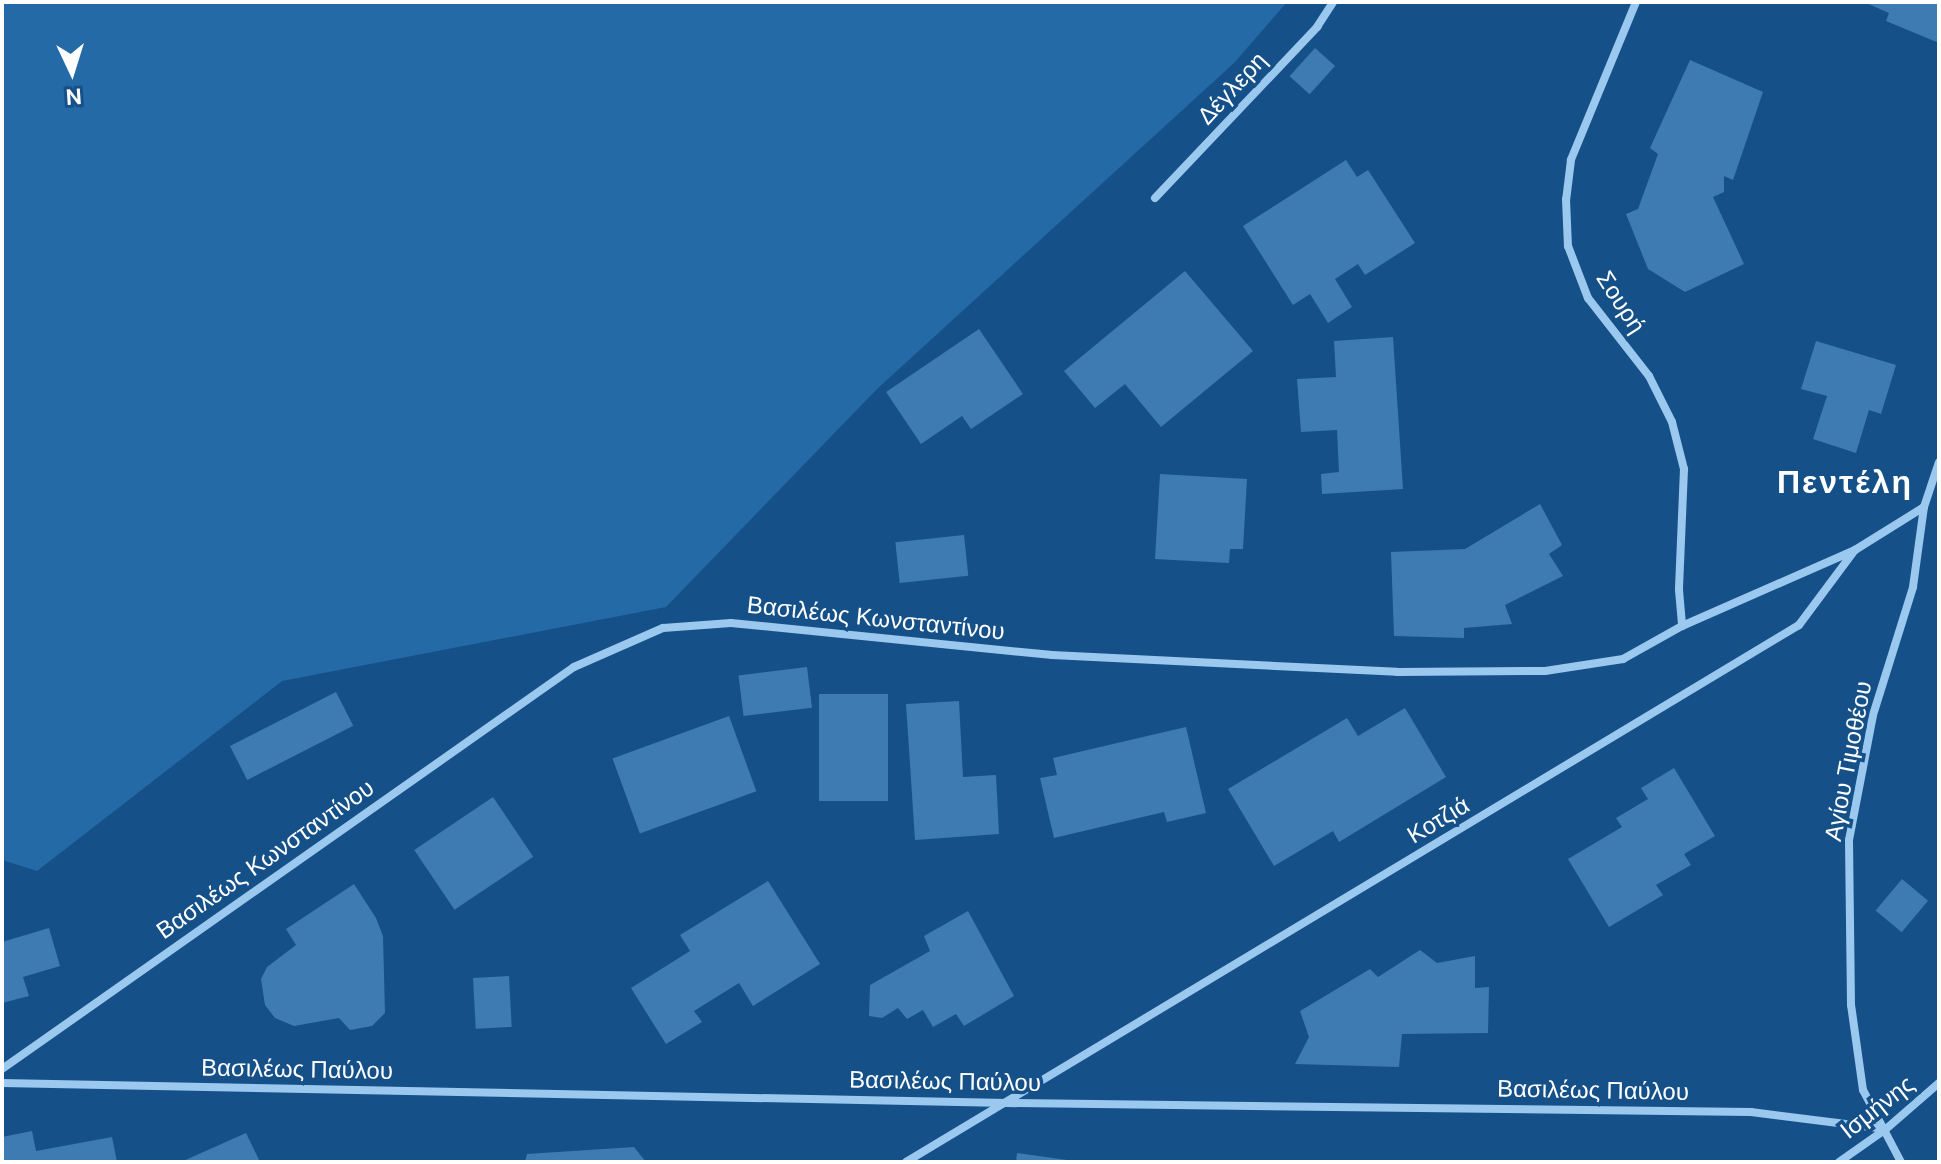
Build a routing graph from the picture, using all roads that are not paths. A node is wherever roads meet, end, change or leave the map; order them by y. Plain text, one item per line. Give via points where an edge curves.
1 (1333, 2) edge
2 (1636, 2) edge
3 (1155, 198) dead end
4 (1939, 462) edge
5 (1924, 507) junction
6 (1855, 550) junction
7 (1682, 626) junction
8 (2, 1069) edge
9 (2, 1083) edge
10 (1939, 1083) edge
11 (1007, 1103) junction
12 (1886, 1129) junction
13 (906, 1162) edge
14 (1839, 1162) edge
15 (1901, 1162) edge

1 - 3 street, Δέγλερη via 1317,27
2 - 7 street, Σουρή via 1571,160 1568,246 1588,298 1649,376 1676,435 1684,469
4 - 5 street
5 - 6 street, Κοτζιά
5 - 12 street, Αγίου Τιμοθέου via 1913,587 1873,715 1849,840 1853,1019 1863,1090
6 - 7 street, Βασιλέως Κωνσταντίνου
6 - 11 street, Κοτζιά via 1799,625
7 - 8 street, Βασιλέως Κωνσταντίνου via 1623,659 1576,669 1397,672 1052,655 731,623 663,628 574,667
9 - 11 street, Βασιλέως Παύλου
10 - 12 street, Ισμήνης
11 - 12 street, Βασιλέως Παύλου via 1751,1112
11 - 13 street, Κοτζιά
12 - 14 street, Ισμήνης
12 - 15 street, Αγίου Τιμοθέου

